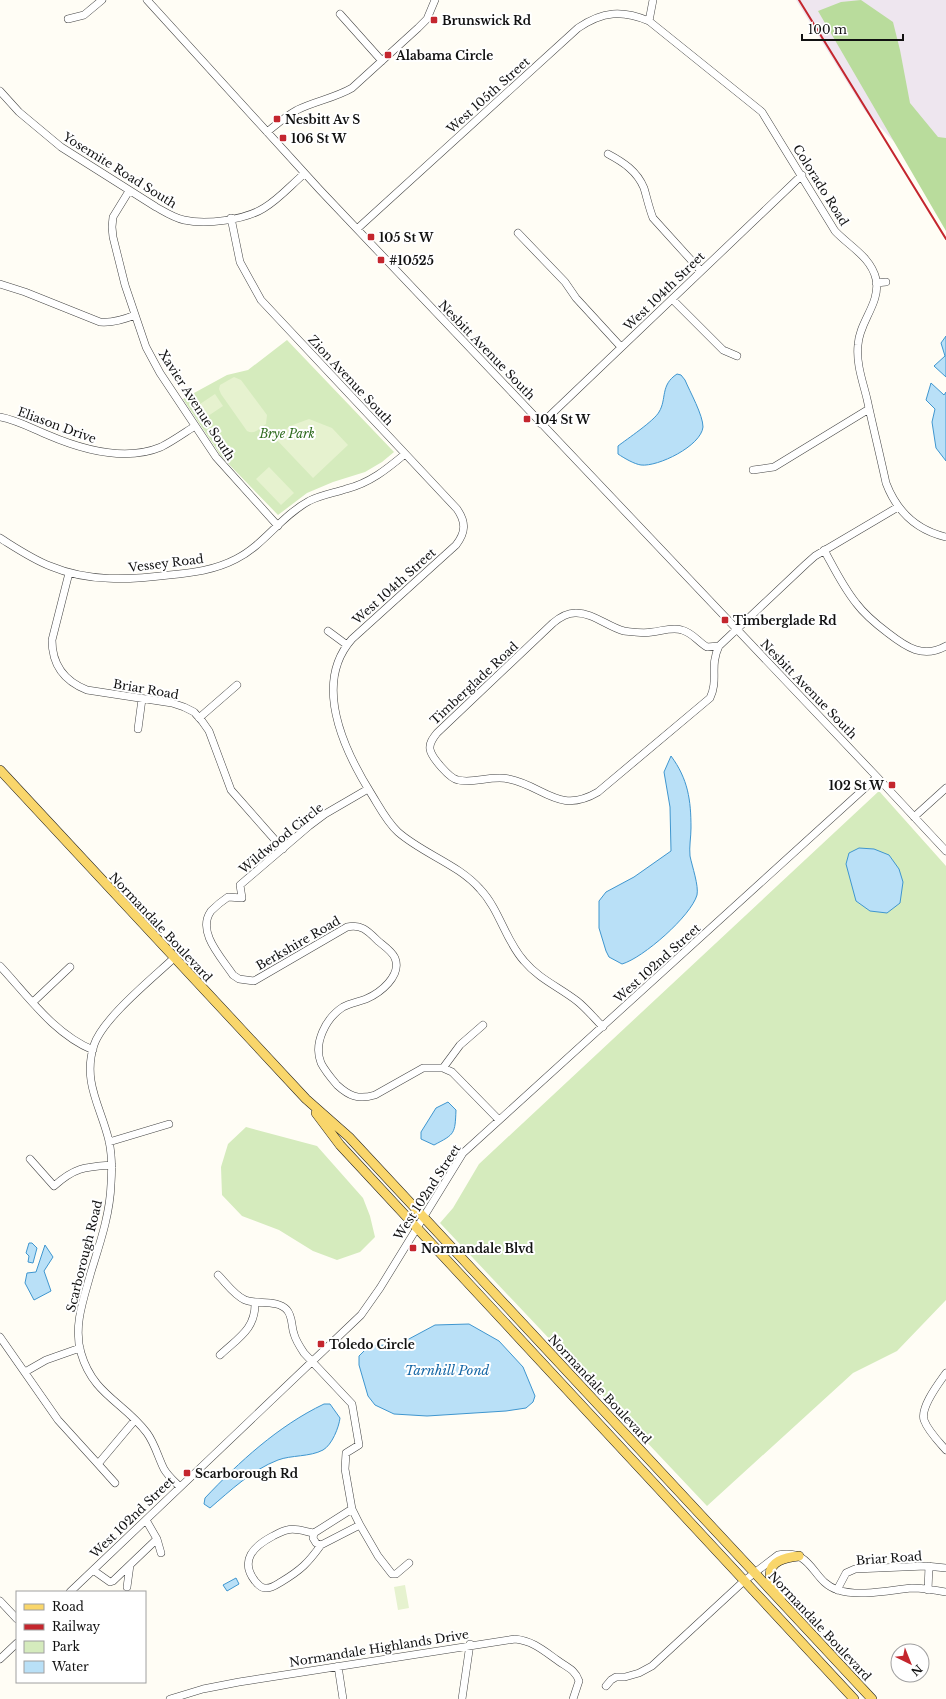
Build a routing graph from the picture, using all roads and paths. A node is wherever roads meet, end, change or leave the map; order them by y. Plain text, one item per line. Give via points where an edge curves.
1 (102, 0) edge
2 (147, 0) edge
3 (435, 0) edge
4 (653, 0) edge
5 (340, 14) dead end
6 (68, 19) dead end
7 (649, 21) junction
8 (382, 61) junction
9 (0, 91) edge
10 (267, 132) junction
11 (608, 154) dead end
12 (304, 174) junction
13 (802, 175) junction
14 (129, 191) junction
15 (231, 218) junction
16 (357, 229) junction
17 (518, 233) dead end
18 (701, 271) junction
19 (886, 282) dead end
20 (876, 283) junction
21 (0, 284) edge
22 (672, 299) junction
23 (135, 315) junction
24 (621, 347) junction
25 (737, 356) dead end
26 (869, 409) junction
27 (0, 417) edge
28 (541, 424) junction
29 (195, 426) junction
30 (405, 454) junction
31 (753, 470) dead end
32 (898, 507) junction
33 (278, 526) junction
34 (946, 537) edge
35 (1, 541) edge
36 (456, 545) joint
37 (824, 550) junction
38 (69, 573) junction
39 (328, 631) dead end
40 (735, 633) junction
41 (347, 645) junction
42 (719, 646) junction
43 (946, 646) edge
44 (237, 685) dead end
45 (142, 699) junction
46 (199, 718) junction
47 (138, 729) dead end
48 (0, 770) edge
49 (877, 777) junction
50 (946, 788) edge
51 (368, 789) junction
52 (914, 817) junction
53 (283, 849) junction
54 (946, 851) edge
55 (242, 898) joint
56 (174, 958) junction
57 (0, 966) edge
58 (70, 967) dead end
59 (33, 1002) junction
60 (483, 1025) dead end
61 (602, 1027) junction
62 (93, 1050) junction
63 (442, 1068) junction
64 (306, 1099) junction
65 (499, 1120) junction
66 (168, 1124) dead end
67 (109, 1142) junction
68 (30, 1159) dead end
69 (112, 1164) junction
70 (424, 1218) junction
71 (417, 1229) junction
72 (218, 1274) dead end
73 (255, 1302) junction
74 (0, 1337) edge
75 (80, 1348) junction
76 (220, 1355) dead end
77 (312, 1362) junction
78 (25, 1372) junction
79 (946, 1373) edge
80 (135, 1420) junction
81 (946, 1450) edge
82 (98, 1464) junction
83 (115, 1483) dead end
84 (180, 1487) junction
85 (352, 1509) junction
86 (146, 1520) junction
87 (360, 1525) junction
88 (314, 1533) junction
89 (157, 1539) junction
90 (321, 1545) junction
91 (161, 1553) dead end
92 (799, 1556) junction
93 (409, 1563) dead end
94 (130, 1565) junction
95 (929, 1566) junction
96 (946, 1568) edge
97 (93, 1570) junction
98 (755, 1573) junction
99 (744, 1582) junction
100 (127, 1587) dead end
101 (837, 1590) junction
102 (928, 1590) junction
103 (71, 1591) edge
104 (946, 1592) edge
105 (0, 1601) edge
106 (788, 1609) junction
107 (16, 1619) edge
108 (16, 1644) edge
109 (470, 1644) junction
110 (0, 1660) edge
111 (338, 1666) junction
112 (606, 1686) dead end
113 (170, 1699) edge
114 (343, 1699) edge
115 (462, 1699) edge
116 (573, 1699) edge
117 (854, 1699) edge
118 (872, 1699) edge

1 - 6 street via 84,15
2 - 10 street, Nesbitt Avenue South
3 - 8 street via 427,19
4 - 7 street
5 - 8 street
7 - 13 street, Colorado Road via 762,112
7 - 16 street, West 105th Street via 634,15 611,14 594,19 578,28
8 - 10 street via 352,88 298,110
9 - 14 street, Yosemite Road South via 19,112 56,143
10 - 12 street, Nesbitt Avenue South
11 - 18 street via 632,169 644,188 653,218
12 - 15 street, Yosemite Road South via 275,201 255,213
12 - 16 street, Nesbitt Avenue South
13 - 18 street, West 104th Street
13 - 20 street, Colorado Road via 835,230 872,268
14 - 15 street, Yosemite Road South via 169,215 184,220 215,221
14 - 23 street, Xavier Avenue South via 118,208 112,227 116,254
15 - 30 street, Zion Avenue South via 240,262 261,300
16 - 28 street, Nesbitt Avenue South
17 - 24 street via 565,282 576,298
18 - 22 street, West 104th Street
19 - 20 street
20 - 26 street, Colorado Road via 874,302 859,334 858,346 860,370
21 - 23 street via 100,322 110,323
22 - 24 street, West 104th Street
22 - 25 street via 723,350
23 - 29 street, Xavier Avenue South via 153,361
24 - 28 street, West 104th Street
26 - 31 street via 774,467
26 - 32 street, Colorado Road via 886,483
27 - 29 street, Eliason Drive via 85,449 115,453 131,453 161,447
28 - 40 street, Nesbitt Avenue South
29 - 33 street, Xavier Avenue South via 226,470
30 - 33 street, Vessey Road via 374,478 323,495 296,510
30 - 36 street, Zion Avenue South via 462,515 464,531
32 - 34 street, Colorado Road via 920,528
32 - 37 street
33 - 38 street, Vessey Road via 250,551 207,570 139,579 94,578
35 - 38 street, Vessey Road via 36,560
36 - 41 street, West 104th Street
37 - 40 street via 806,564
37 - 43 street via 856,604 878,625 911,649 929,652
38 - 45 street, Briar Road via 52,640 52,651 60,671 76,686 87,690
39 - 41 street
40 - 42 street
40 - 49 street, Nesbitt Avenue South
41 - 51 street, West 104th Street via 334,674 334,705 352,760
42 - 42 street, Timberglade Road via 713,661 715,683 710,698 589,797 571,801 561,800 508,778 458,780 448,774 432,756 430,750 437,733 559,618 575,613 584,614 636,633 682,630 707,647
44 - 46 street
45 - 46 street, Briar Road via 184,707
45 - 47 street
46 - 53 street, Briar Road via 209,731 231,790
48 - 56 main road, Normandale Boulevard
49 - 52 street, Nesbitt Avenue South
49 - 61 street, West 102nd Street
50 - 52 street
51 - 53 street, Wildwood Circle via 325,814
51 - 61 street, West 104th Street via 397,831 422,850 469,878 481,889 514,947 534,973 576,1000
52 - 54 street, Nesbitt Avenue South
53 - 55 street, Wildwood Circle via 240,885
55 - 63 street, Berkshire Road via 228,897 211,912 206,927 211,942 233,975 239,979 254,981 353,926 365,929 395,958 395,972 385,986 365,999 342,1008 329,1021 320,1040 321,1062 326,1072 349,1095 357,1098 370,1097 423,1068
56 - 62 street, Scarborough Road via 111,1018
56 - 64 main road, Normandale Boulevard
57 - 59 street
58 - 59 street
59 - 62 street via 69,1038
60 - 63 street via 460,1045
61 - 65 street, West 102nd Street
62 - 67 street, Scarborough Road via 89,1073 91,1088
63 - 65 street via 452,1072
64 - 70 main road, Normandale Boulevard via 349,1137
64 - 71 main road, Normandale Boulevard via 340,1145
65 - 70 street, West 102nd Street via 463,1153
66 - 67 street
67 - 69 street, Scarborough Road
68 - 69 street via 54,1186 74,1171
69 - 75 street, Scarborough Road via 107,1219 81,1307 78,1336
70 - 71 street, West 102nd Street
70 - 98 main road, Normandale Boulevard
71 - 77 street, West 102nd Street via 361,1315
71 - 99 main road, Normandale Boulevard
72 - 73 street via 240,1298
73 - 76 street via 251,1325
73 - 77 street via 276,1304 287,1310 298,1344
74 - 78 street
75 - 78 street via 46,1360
75 - 80 street, Scarborough Road via 85,1365 101,1390
77 - 84 street, West 102nd Street
77 - 85 street via 352,1404 359,1445 346,1453 345,1469
78 - 82 street via 58,1420
79 - 81 street via 931,1396 923,1418
80 - 82 street
80 - 84 street, Scarborough Road via 149,1435 165,1470
82 - 83 street
84 - 86 street, West 102nd Street
85 - 87 street
85 - 88 street
86 - 89 street
86 - 97 street, West 102nd Street
87 - 90 street
87 - 93 street via 392,1574 396,1574
88 - 90 street via 316,1543
88 - 90 street via 287,1530 254,1548 249,1558 248,1569 252,1577 259,1586 271,1588 299,1572
89 - 91 street
89 - 94 street
92 - 98 street via 778,1555
92 - 101 street via 806,1560 819,1577
92 - 106 main road via 781,1559 771,1571 771,1581
94 - 97 street via 110,1582
94 - 100 street
95 - 96 street, Briar Road
95 - 101 street, Briar Road via 855,1569 846,1573
95 - 102 street, Briar Road
97 - 103 street, West 102nd Street
98 - 99 street
98 - 106 main road, Normandale Boulevard
99 - 112 street via 652,1666 638,1673 611,1680
99 - 117 main road, Normandale Boulevard
101 - 102 street
102 - 104 street
105 - 107 street
106 - 118 main road, Normandale Boulevard
108 - 110 street
109 - 111 street, Normandale Highlands Drive
109 - 115 street
109 - 116 street, Normandale Highlands Drive via 515,1638 526,1640 545,1650 574,1671 579,1681
111 - 113 street, Normandale Highlands Drive via 203,1689
111 - 114 street

